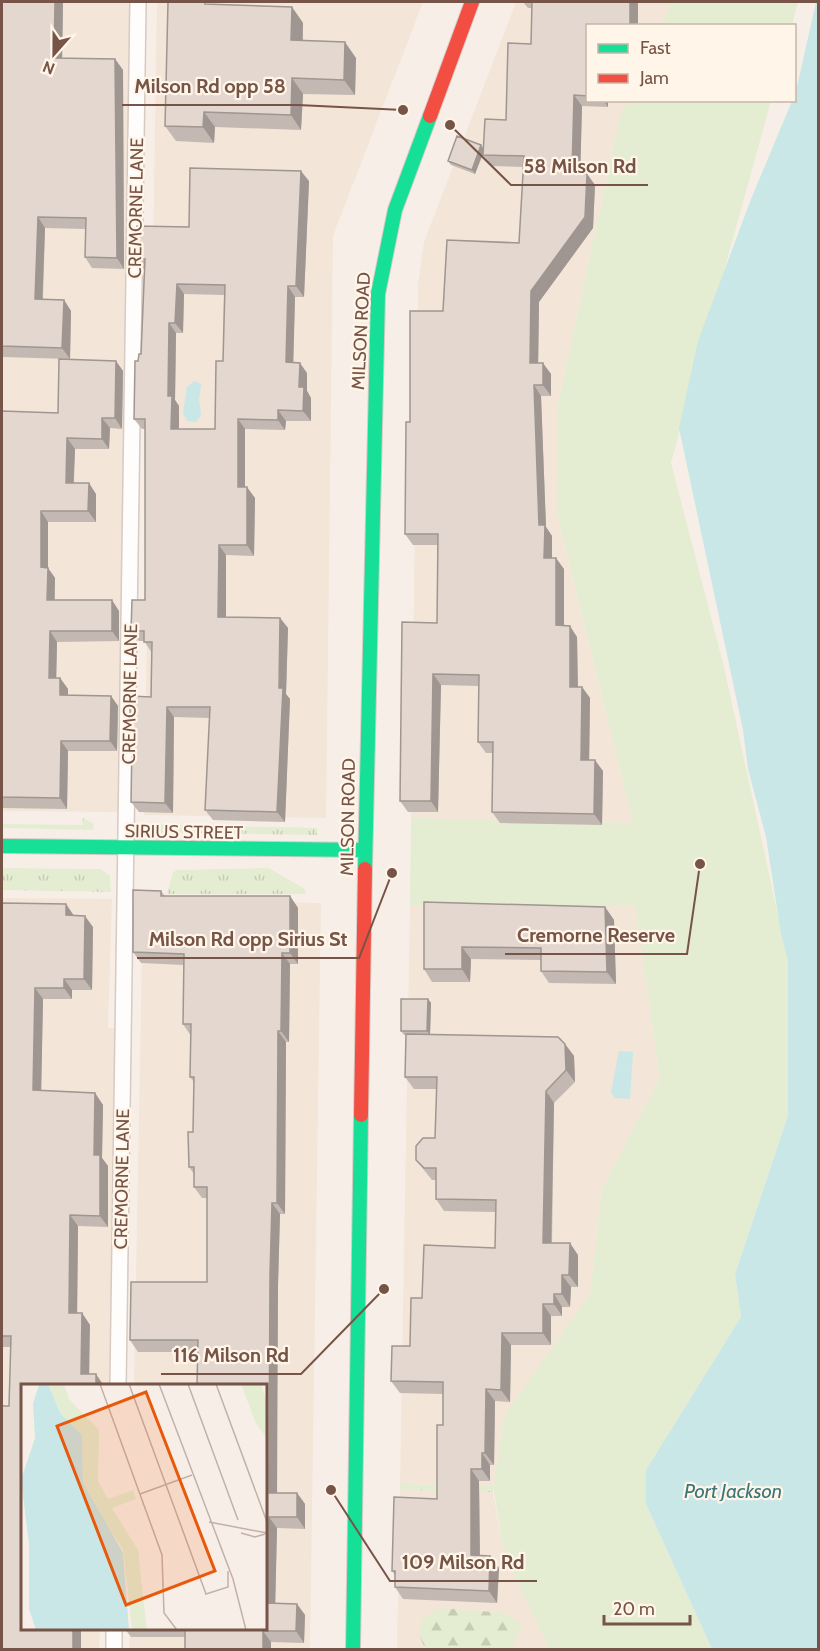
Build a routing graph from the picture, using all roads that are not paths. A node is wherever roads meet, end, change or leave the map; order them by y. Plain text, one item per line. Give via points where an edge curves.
1 (138, 2) edge
2 (472, 2) edge
3 (2, 846) edge
4 (128, 849) junction
5 (365, 850) junction
6 (118, 1384) edge
7 (114, 1630) edge
8 (114, 1650) edge
9 (353, 1650) edge

1 - 4 lane, CREMORNE LANE
2 - 5 street, MILSON ROAD via 395,210 379,285
3 - 4 street, SIRIUS STREET
4 - 5 street, SIRIUS STREET
4 - 6 lane, CREMORNE LANE
5 - 9 street, MILSON ROAD
7 - 8 lane

